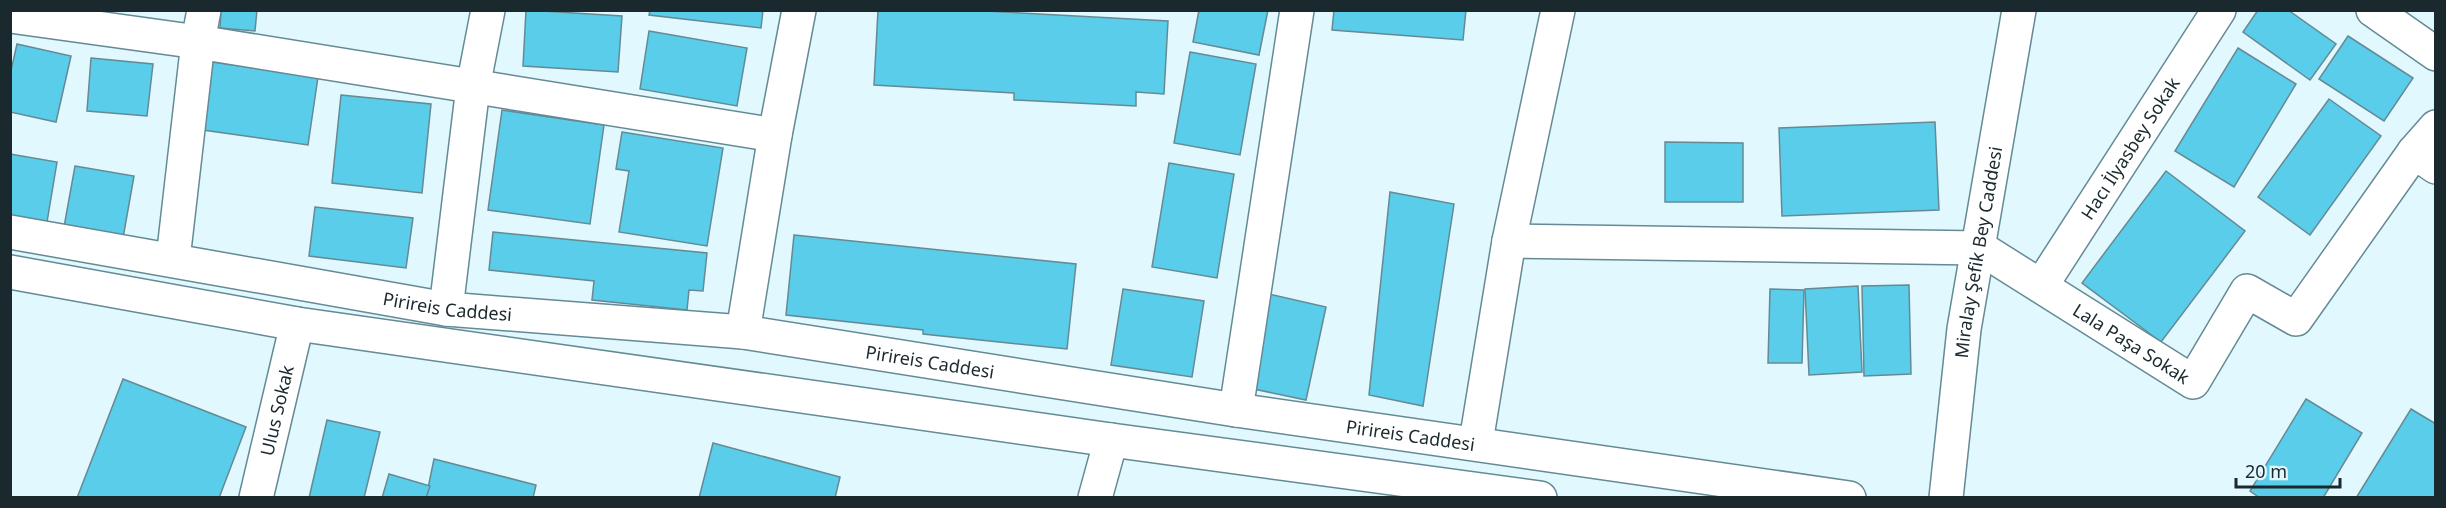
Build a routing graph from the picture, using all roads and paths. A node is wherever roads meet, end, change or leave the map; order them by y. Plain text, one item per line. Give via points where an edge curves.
1 (204, 10) edge
2 (488, 10) edge
3 (799, 10) edge
4 (1297, 10) edge
5 (1558, 10) edge
6 (2019, 10) edge
7 (2219, 10) edge
8 (2373, 10) edge
9 (10, 16) edge
10 (198, 42) junction
11 (2436, 54) edge
12 (473, 87) junction
13 (2436, 127) edge
14 (775, 135) junction
15 (2425, 160) edge
16 (10, 232) edge
17 (1509, 241) junction
18 (1980, 248) junction
19 (173, 259) junction
20 (10, 272) edge
21 (2041, 286) junction
22 (446, 309) junction
23 (297, 324) junction
24 (743, 332) junction
25 (1236, 410) junction
26 (1110, 440) junction
27 (1476, 442) junction
28 (256, 498) edge
29 (1095, 498) edge
30 (1540, 498) edge
31 (1849, 498) edge
32 (1946, 498) edge

1 - 10 main road
2 - 12 main road
3 - 14 main road
4 - 25 main road
5 - 17 main road
6 - 18 main road, Miralay Şefik Bey Caddesi
7 - 21 main road, Hacı İlyasbey Sokak
8 - 11 main road
9 - 10 main road
10 - 12 main road
10 - 19 main road
12 - 14 main road
12 - 22 main road
13 - 15 main road
14 - 24 main road
15 - 21 main road, Lala Paşa Sokak via 2296,319 2247,291 2193,382
16 - 19 main road, Pirireis Caddesi
17 - 18 main road
17 - 27 main road
18 - 21 main road, Lala Paşa Sokak
18 - 32 main road, Miralay Şefik Bey Caddesi via 1964,329
19 - 22 main road, Pirireis Caddesi
20 - 23 main road
22 - 24 main road, Pirireis Caddesi
23 - 26 main road
23 - 28 main road, Ulus Sokak
24 - 25 main road, Pirireis Caddesi
25 - 27 main road, Pirireis Caddesi
26 - 29 main road
26 - 30 main road
27 - 31 main road, Pirireis Caddesi

